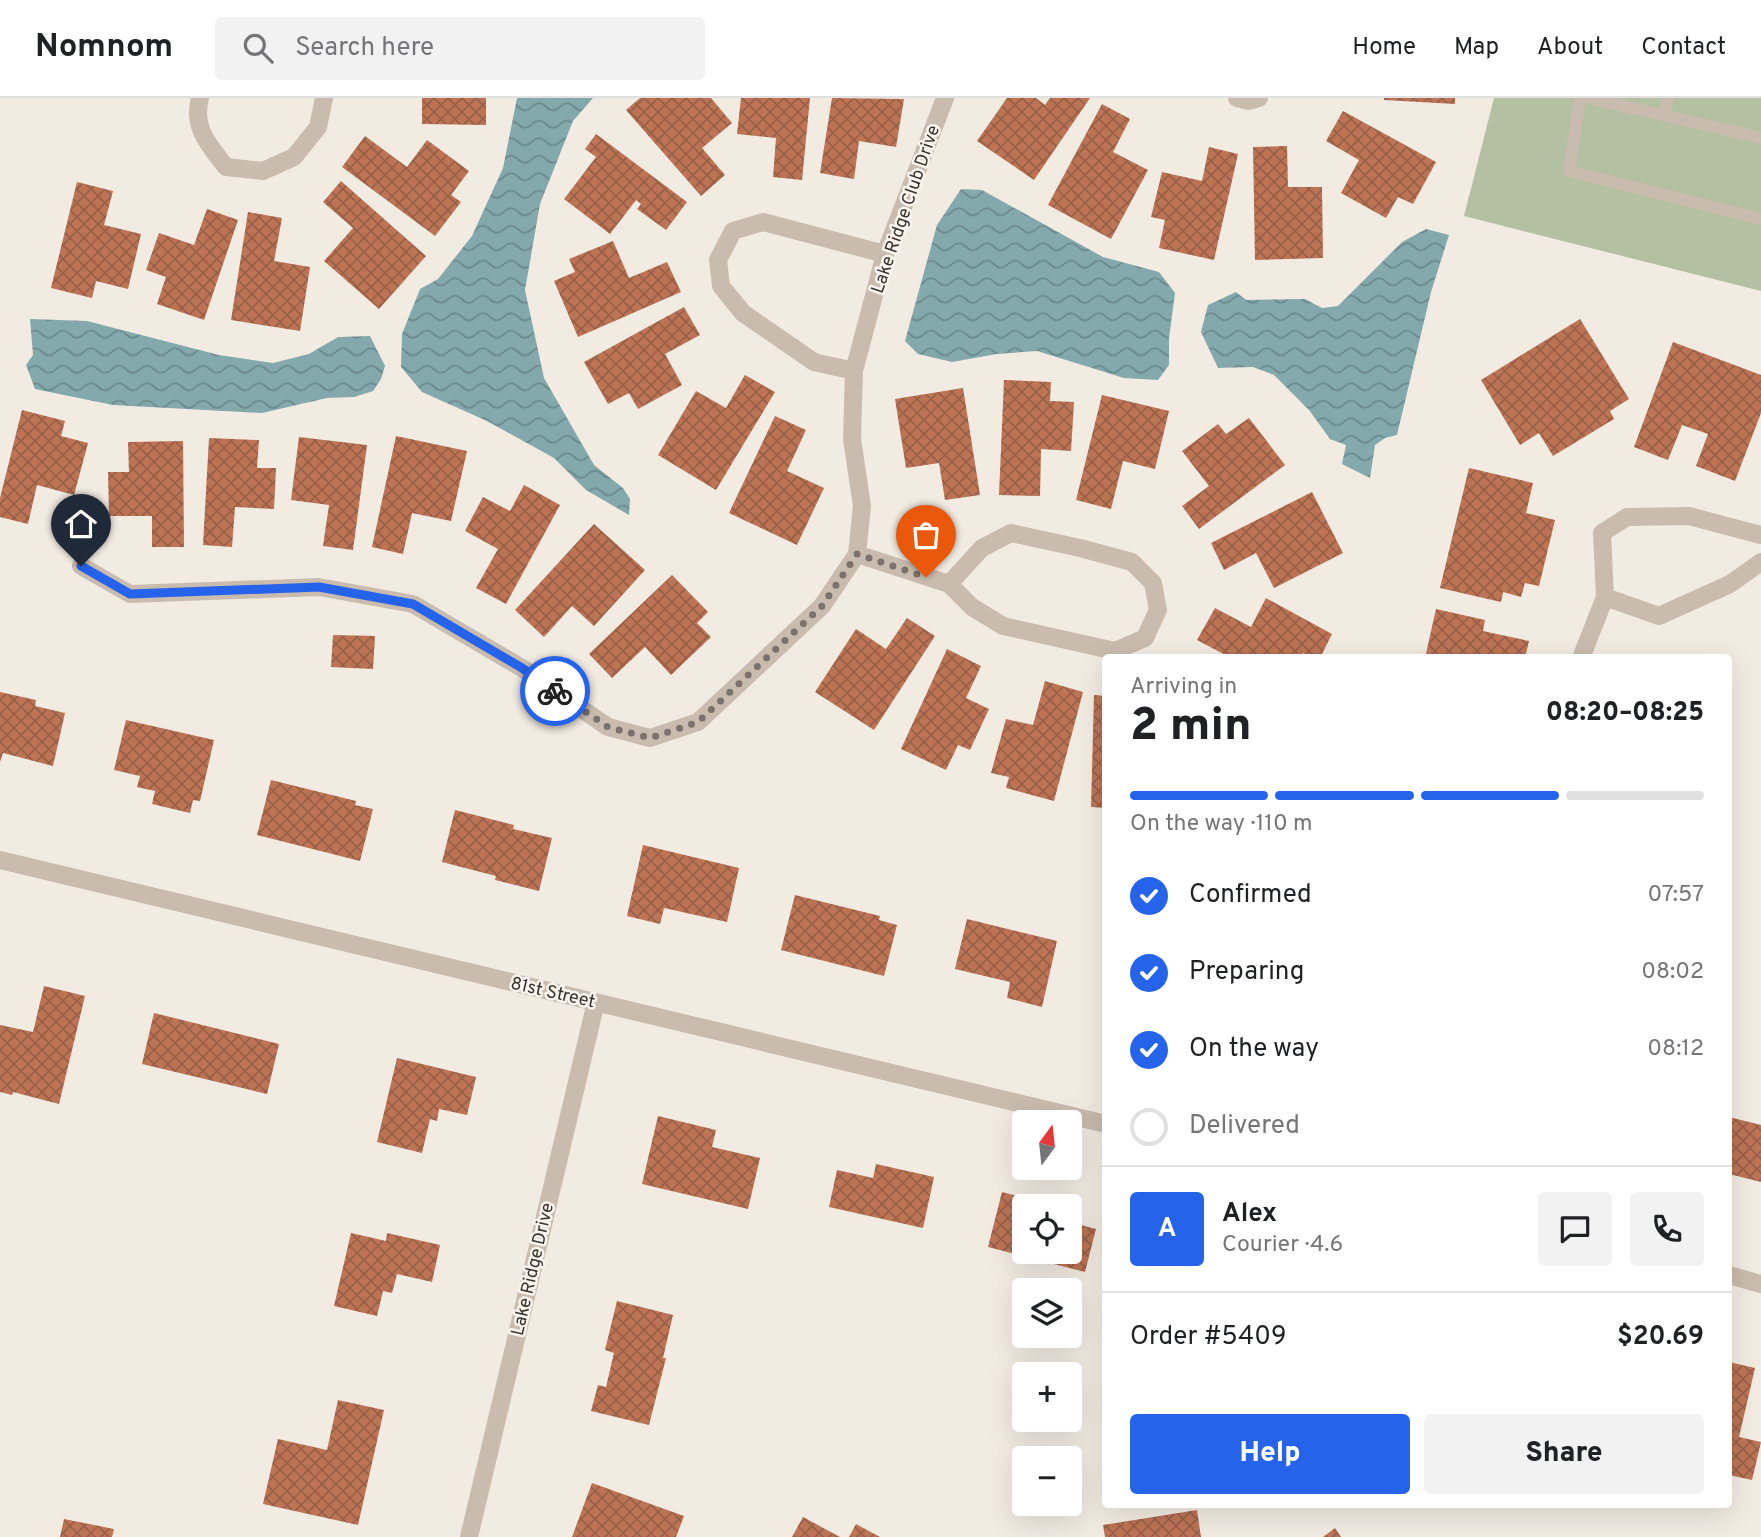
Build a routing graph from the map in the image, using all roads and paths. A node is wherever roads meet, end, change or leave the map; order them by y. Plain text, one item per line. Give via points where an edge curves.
1 (200, 98) edge
2 (324, 98) edge
3 (945, 98) edge
4 (1237, 98) edge
5 (1259, 98) edge
6 (1580, 98) edge
7 (1589, 98) edge
8 (1668, 98) edge
9 (1663, 115) junction
10 (1761, 138) edge
11 (1761, 219) edge
12 (885, 254) junction
13 (854, 371) junction
14 (1761, 535) edge
15 (857, 554) junction
16 (1761, 562) edge
17 (81, 566) dead end
18 (949, 584) junction
19 (1605, 597) junction
20 (1583, 654) edge
21 (0, 860) edge
22 (596, 1002) junction
23 (1102, 1123) edge
24 (1732, 1276) edge
25 (1761, 1284) edge
26 (468, 1537) edge

1 - 2 street via 201,135 226,167 263,171 294,157 318,127
3 - 12 street, Lake Ridge Club Drive
4 - 5 street
6 - 11 lane via 1569,171
7 - 9 lane
8 - 9 lane
9 - 10 lane
12 - 13 street, Lake Ridge Club Drive
12 - 13 street via 763,222 733,231 718,260 721,286 743,313 814,362
13 - 15 street, Lake Ridge Club Drive via 852,439 862,506
14 - 19 street via 1689,516 1627,517 1602,533
15 - 17 street, Lake Ridge Club Drive via 822,606 698,722 650,738 608,727 522,668 413,604 319,587 130,594
15 - 18 street
16 - 19 street via 1730,584 1659,616
18 - 18 street via 972,607 1003,626 1115,651 1145,638 1158,610 1153,583 1132,562 1011,533 982,548
19 - 20 street
21 - 22 street, 81st Street
22 - 23 street, 81st Street
22 - 26 street, Lake Ridge Drive
24 - 25 street

